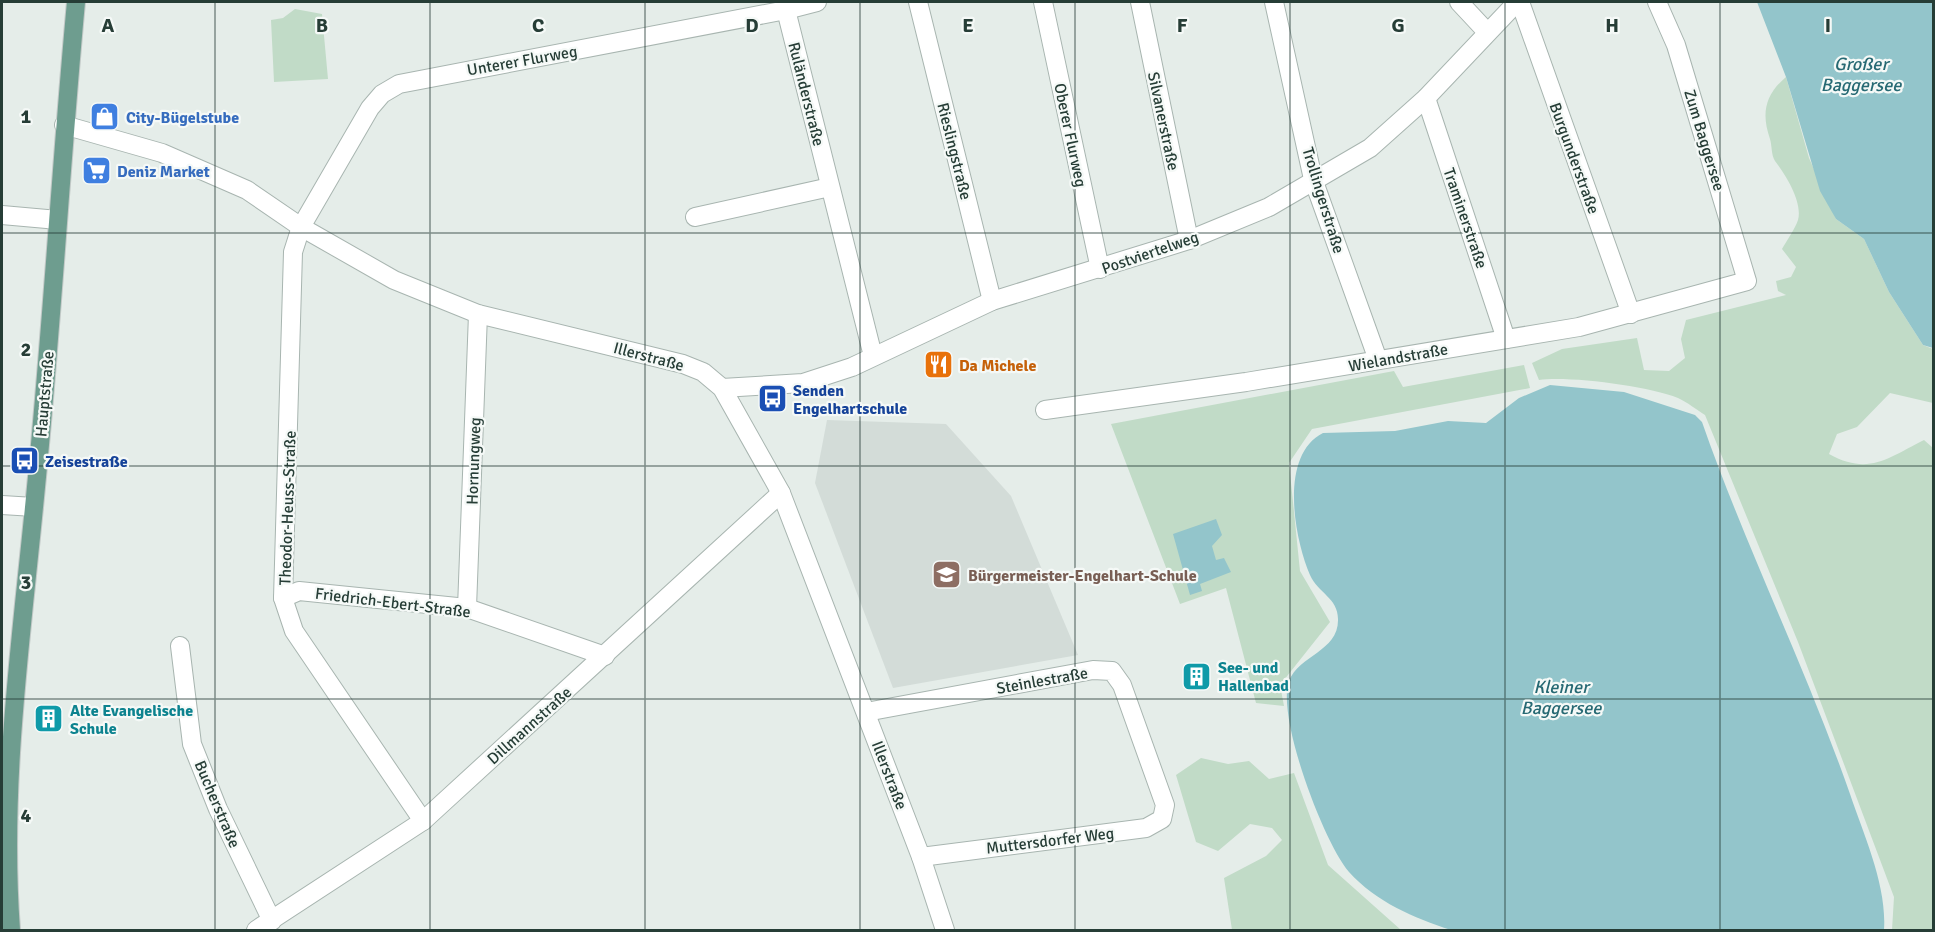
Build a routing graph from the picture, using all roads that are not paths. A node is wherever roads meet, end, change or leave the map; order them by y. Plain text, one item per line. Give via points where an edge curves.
1 (76, 2) edge
2 (817, 2) edge
3 (918, 2) edge
4 (1043, 2) edge
5 (1140, 2) edge
6 (1274, 2) edge
7 (1459, 2) edge
8 (1518, 2) edge
9 (1657, 2) edge
10 (785, 6) edge
11 (1487, 32) junction
12 (1426, 98) junction
13 (64, 125) junction
14 (1313, 179) junction
15 (830, 187) junction
16 (2, 215) edge
17 (695, 217) dead end
18 (58, 220) junction
19 (301, 227) junction
20 (1188, 240) junction
21 (1100, 269) junction
22 (1747, 281) joint
23 (992, 301) junction
24 (478, 314) junction
25 (1630, 314) junction
26 (1506, 339) junction
27 (873, 356) junction
28 (1378, 360) junction
29 (722, 388) junction
30 (1045, 410) dead end
31 (781, 493) junction
32 (2, 505) edge
33 (34, 507) junction
34 (283, 598) junction
35 (467, 608) junction
36 (180, 646) dead end
37 (605, 656) junction
38 (866, 712) junction
39 (1165, 805) joint
40 (423, 821) junction
41 (921, 858) junction
42 (4, 874) edge
43 (264, 926) edge
44 (11, 930) edge
45 (945, 930) edge

1 - 13 main road, Hauptstraße
2 - 10 street, Unterer Flurweg
3 - 23 street, Rieslingstraße
4 - 21 street, Oberer Flurweg
5 - 20 street, Silvanerstraße
6 - 14 street, Trollingerstraße
7 - 11 street
8 - 11 street, Postviertelweg
8 - 25 street, Burgunderstraße
9 - 22 street, Zum Baggersee via 1676,45
10 - 15 street, Ruländerstraße
10 - 19 street, Unterer Flurweg via 399,84 382,94 370,108
11 - 12 street, Postviertelweg
12 - 14 street, Postviertelweg via 1370,147
12 - 26 street, Traminerstraße
13 - 18 main road, Hauptstraße
13 - 19 street, Illerstraße via 162,153 247,190
14 - 20 street, Postviertelweg via 1269,207
14 - 28 street, Trollingerstraße
15 - 17 street
15 - 27 street, Ruländerstraße
16 - 18 street
18 - 33 main road, Hauptstraße
19 - 24 street, Illerstraße via 394,280
19 - 34 street, Theodor-Heuss-Straße via 293,252
20 - 21 street, Postviertelweg
21 - 23 street, Postviertelweg
22 - 25 street, Wielandstraße
23 - 27 street, Postviertelweg
24 - 29 street, Illerstraße via 683,364 703,372
24 - 35 street, Hornungweg
25 - 26 street, Wielandstraße
26 - 28 street, Wielandstraße
27 - 29 street, Postviertelweg via 802,383
28 - 30 street, Wielandstraße
29 - 31 street, Illerstraße
31 - 37 street, Dillmannstraße
31 - 38 street, Illerstraße
32 - 33 street
33 - 42 main road, Hauptstraße via 14,700
34 - 35 street, Friedrich-Ebert-Straße via 299,591
34 - 40 street, Theodor-Heuss-Straße via 294,632
35 - 37 street, Friedrich-Ebert-Straße
36 - 43 street, Bucherstraße via 192,744
37 - 40 street, Dillmannstraße
38 - 39 street, Steinlestraße via 1093,670 1112,671 1122,685
38 - 41 street, Illerstraße
39 - 41 street, Muttersdorfer Weg via 1162,819 1146,828
40 - 43 street, Dillmannstraße
41 - 45 street, Illerstraße
42 - 44 main road, Hauptstraße

